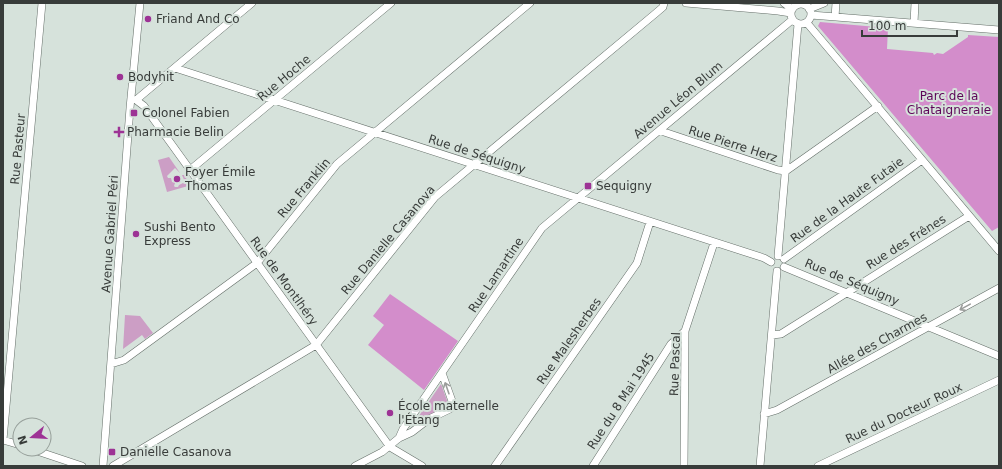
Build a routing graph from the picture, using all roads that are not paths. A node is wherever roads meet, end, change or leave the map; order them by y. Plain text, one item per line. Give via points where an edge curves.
1 (42, 3) edge
2 (140, 3) edge
3 (252, 3) edge
4 (391, 3) edge
5 (530, 3) edge
6 (664, 3) edge
7 (686, 3) edge
8 (784, 3) edge
9 (824, 3) edge
10 (836, 3) edge
11 (916, 3) edge
12 (766, 6) edge
13 (810, 12) junction
14 (793, 16) junction
15 (835, 16) junction
16 (807, 23) junction
17 (914, 23) junction
18 (999, 30) edge
19 (175, 68) junction
20 (133, 100) junction
21 (275, 100) junction
22 (878, 106) junction
23 (660, 130) junction
24 (374, 133) junction
25 (922, 160) junction
26 (474, 165) junction
27 (190, 170) junction
28 (786, 171) junction
29 (578, 198) junction
30 (969, 216) junction
31 (650, 222) junction
32 (714, 243) junction
33 (999, 250) edge
34 (781, 258) junction
35 (771, 262) junction
36 (257, 263) junction
37 (784, 267) junction
38 (777, 271) junction
39 (999, 288) edge
40 (847, 292) junction
41 (930, 327) junction
42 (685, 331) junction
43 (772, 335) junction
44 (316, 345) junction
45 (999, 356) edge
46 (111, 364) junction
47 (442, 372) junction
48 (999, 380) edge
49 (764, 414) junction
50 (399, 438) junction
51 (3, 440) edge
52 (390, 447) junction
53 (52, 456) edge
54 (82, 466) edge
55 (103, 466) edge
56 (113, 466) edge
57 (355, 466) edge
58 (422, 466) edge
59 (495, 466) edge
60 (593, 466) edge
61 (684, 466) edge
62 (760, 466) edge
63 (818, 466) edge

1 - 51 street, Rue Pasteur
2 - 20 street, Avenue Gabriel Péri
3 - 19 street
4 - 21 street, Rue Hoche
5 - 24 street, Rue Franklin
6 - 26 street, Rue Danielle Casanova via 656,13
7 - 12 street
8 - 14 street
9 - 13 street
10 - 15 street
11 - 17 street
12 - 14 street
13 - 14 street via 807,6 801,4 795,6
13 - 15 street
13 - 16 street
14 - 16 street
14 - 23 street, Avenue Léon Blum
14 - 28 street
15 - 17 street
16 - 22 street
17 - 18 street
19 - 20 street
19 - 21 street, Rue de Séquigny
20 - 27 street, Rue de Montlhéry via 144,106
20 - 46 street, Avenue Gabriel Péri
21 - 24 street, Rue de Séquigny
21 - 27 street, Rue Hoche
22 - 25 street
22 - 28 street, Rue Pierre Herz
23 - 28 street, Rue Pierre Herz
23 - 29 street, Avenue Léon Blum
24 - 26 street, Rue de Séquigny
24 - 36 street, Rue Franklin via 333,168
25 - 30 street
25 - 34 street, Rue de la Haute Futaie
26 - 29 street, Rue de Séquigny
26 - 44 street, Rue Danielle Casanova via 435,198
27 - 36 street, Rue de Montlhéry
28 - 34 street
29 - 31 street, Rue de Séquigny
29 - 47 street, Rue Lamartine via 536,235
30 - 33 street
30 - 40 street, Rue des Frênes
31 - 32 street, Rue de Séquigny
31 - 59 street, Rue Malesherbes via 636,263
32 - 35 street, Rue de Séquigny
32 - 42 street, Rue Pascal
34 - 35 street via 773,258
34 - 37 street
35 - 38 street via 773,269
36 - 44 street, Rue de Montlhéry
36 - 46 street, Rue Franklin via 124,360
37 - 38 street
37 - 40 street, Rue de Séquigny
38 - 43 street
39 -> 41 street, Allée des Charmes
40 - 41 street, Rue de Séquigny
40 - 43 street, Rue des Frênes via 781,334
41 - 45 street, Rue de Séquigny
41 - 49 street, Allée des Charmes via 776,410
42 - 60 street, Rue du 8 Mai 1945 via 671,344
42 - 61 street, Rue Pascal
43 - 49 street
44 - 52 street, Rue de Montlhéry
44 - 56 street, Rue Danielle Casanova
46 - 55 street, Avenue Gabriel Péri
47 - 50 street, Rue Lamartine
50 -> 47 street, Rue Lamartine via 450,409 452,401
48 - 63 street, Rue du Docteur Roux
49 - 62 street
50 - 52 street, Rue Lamartine
52 - 57 street, Rue Lamartine
52 - 58 street, Rue de Montlhéry
53 - 54 street

